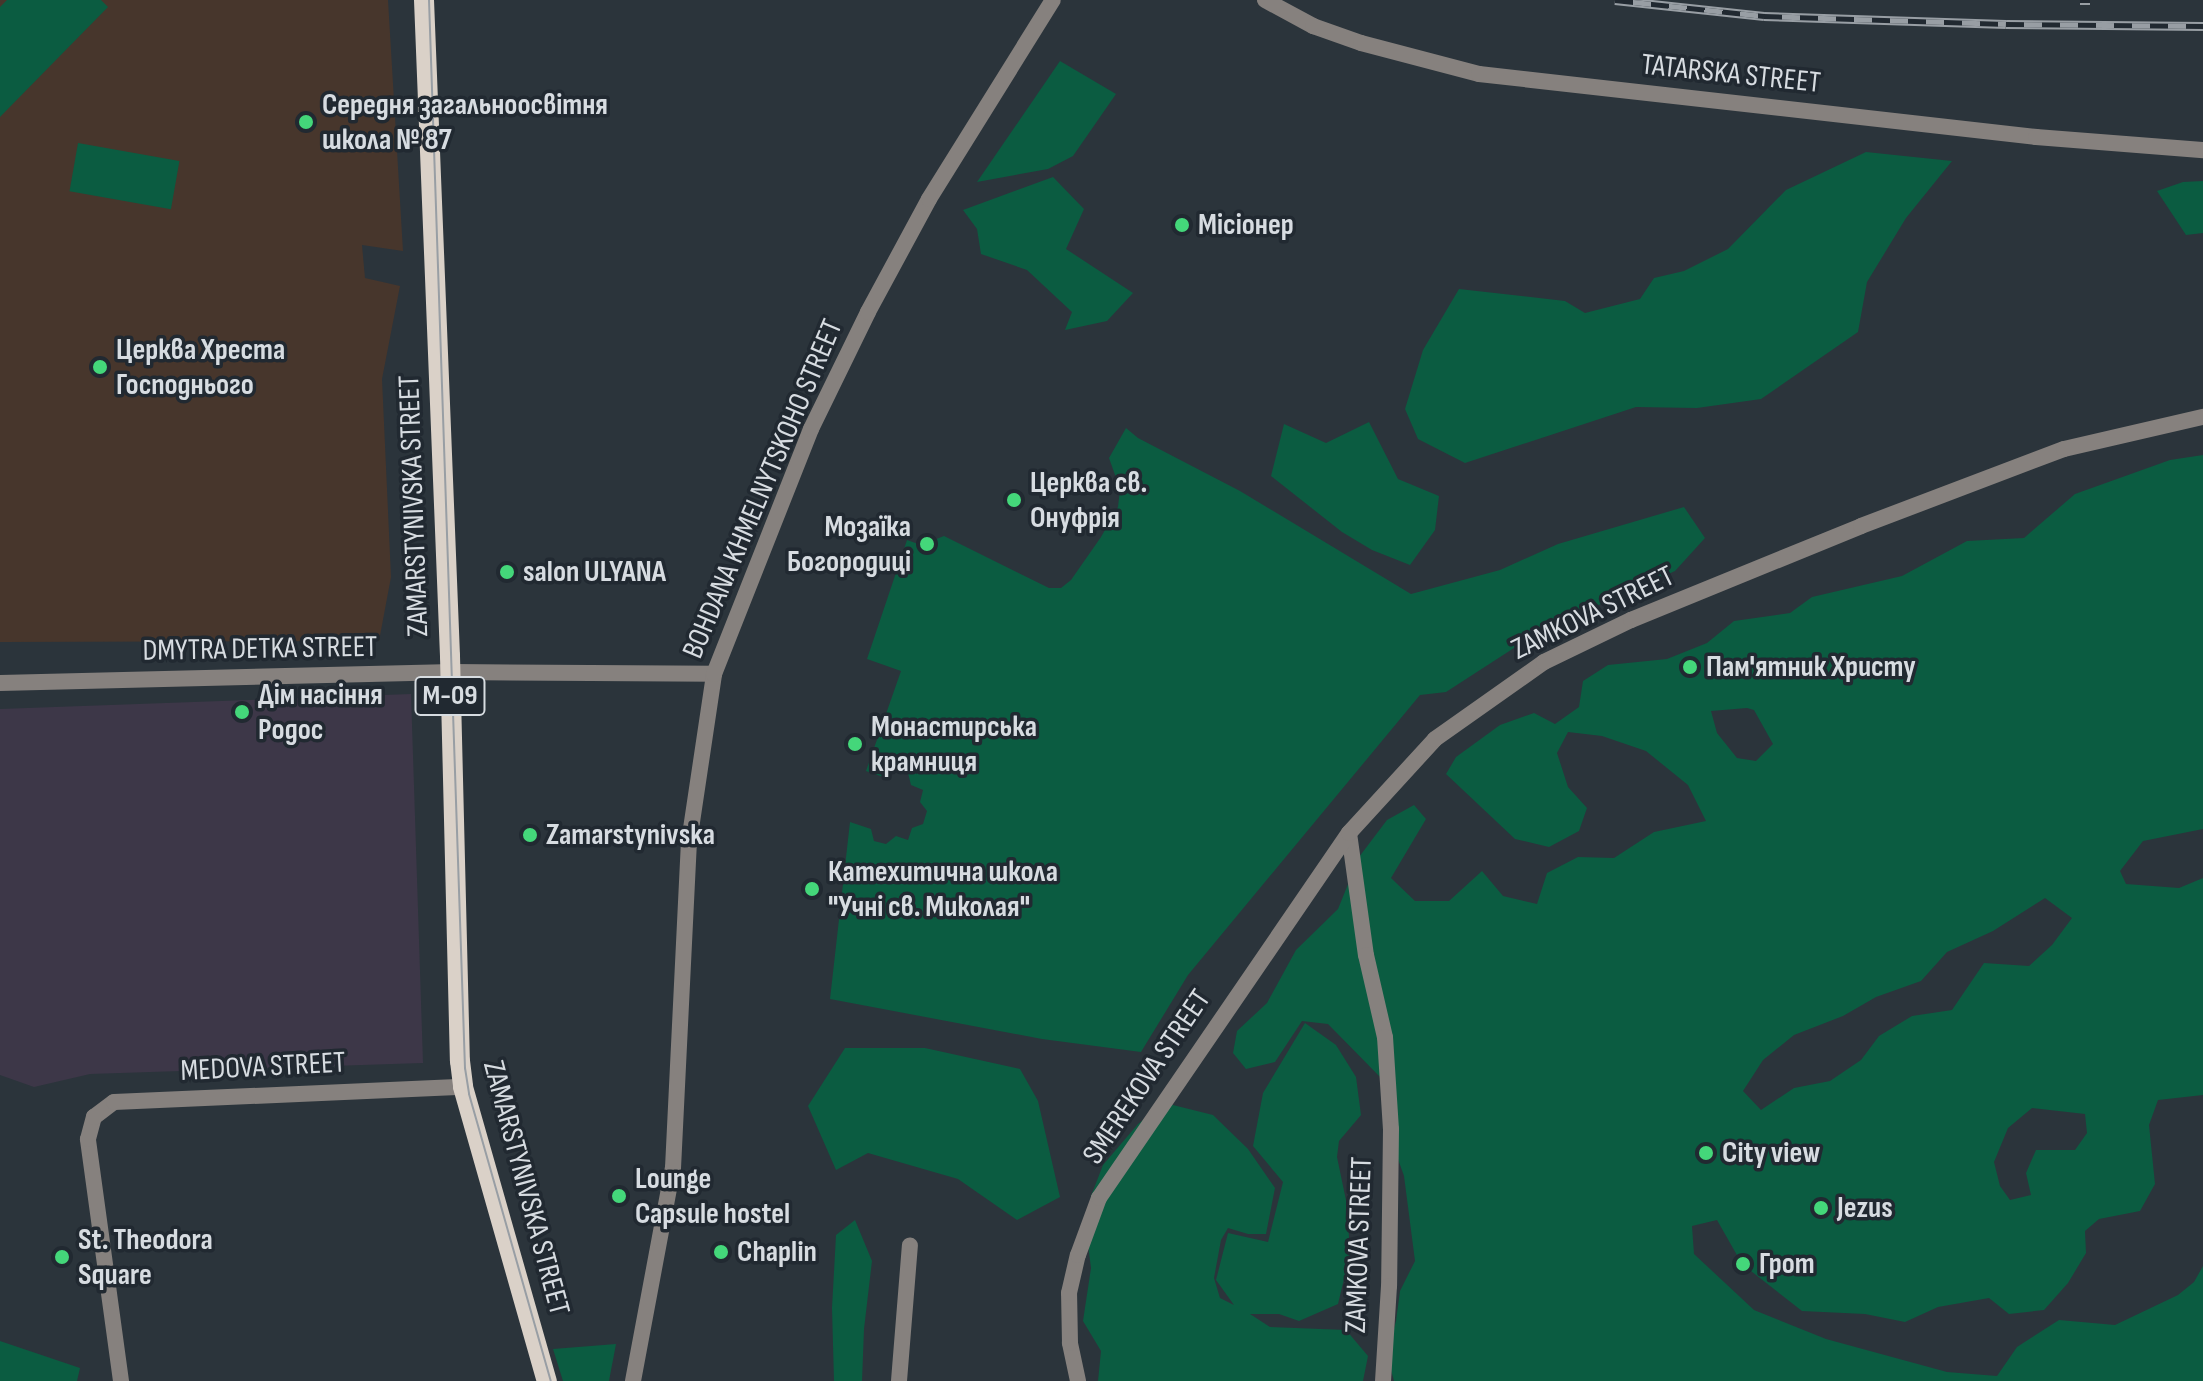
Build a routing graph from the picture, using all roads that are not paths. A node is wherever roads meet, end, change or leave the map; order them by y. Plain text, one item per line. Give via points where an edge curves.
1 (424, 0) edge
2 (1053, 0) edge
3 (1265, 0) edge
4 (2203, 150) edge
5 (2203, 417) edge
6 (449, 672) junction
7 (714, 674) junction
8 (0, 683) edge
9 (1349, 833) junction
10 (463, 1087) junction
11 (910, 1245) dead end
12 (121, 1381) edge
13 (547, 1381) edge
14 (633, 1381) edge
15 (899, 1381) edge
16 (1078, 1381) edge
17 (1383, 1381) edge

1 - 6 main road, ZAMARSTYNIVSKA STREET / М-09
2 - 7 street, BOHDANA KHMELNYTSKOHO STREET via 929,199 863,323 811,429
3 - 4 street, TATARSKA STREET via 1313,26 1361,43 1479,74 2036,137
5 - 9 street, ZAMKOVA STREET via 2050,454 1832,537 1544,662 1435,739
6 - 7 street, DMYTRA DETKA STREET
6 - 8 street, DMYTRA DETKA STREET
6 - 10 main road, ZAMARSTYNIVSKA STREET / М-09
7 - 14 street, BOHDANA KHMELNYTSKOHO STREET via 689,842 673,1168
9 - 16 street, SMEREKOVA STREET via 1099,1198 1069,1293 1070,1343
9 - 17 street, ZAMKOVA STREET via 1366,955 1385,1037 1391,1129
10 - 12 street, MEDOVA STREET via 114,1102 94,1117 88,1139
10 - 13 main road, ZAMARSTYNIVSKA STREET / М-09
11 - 15 street

